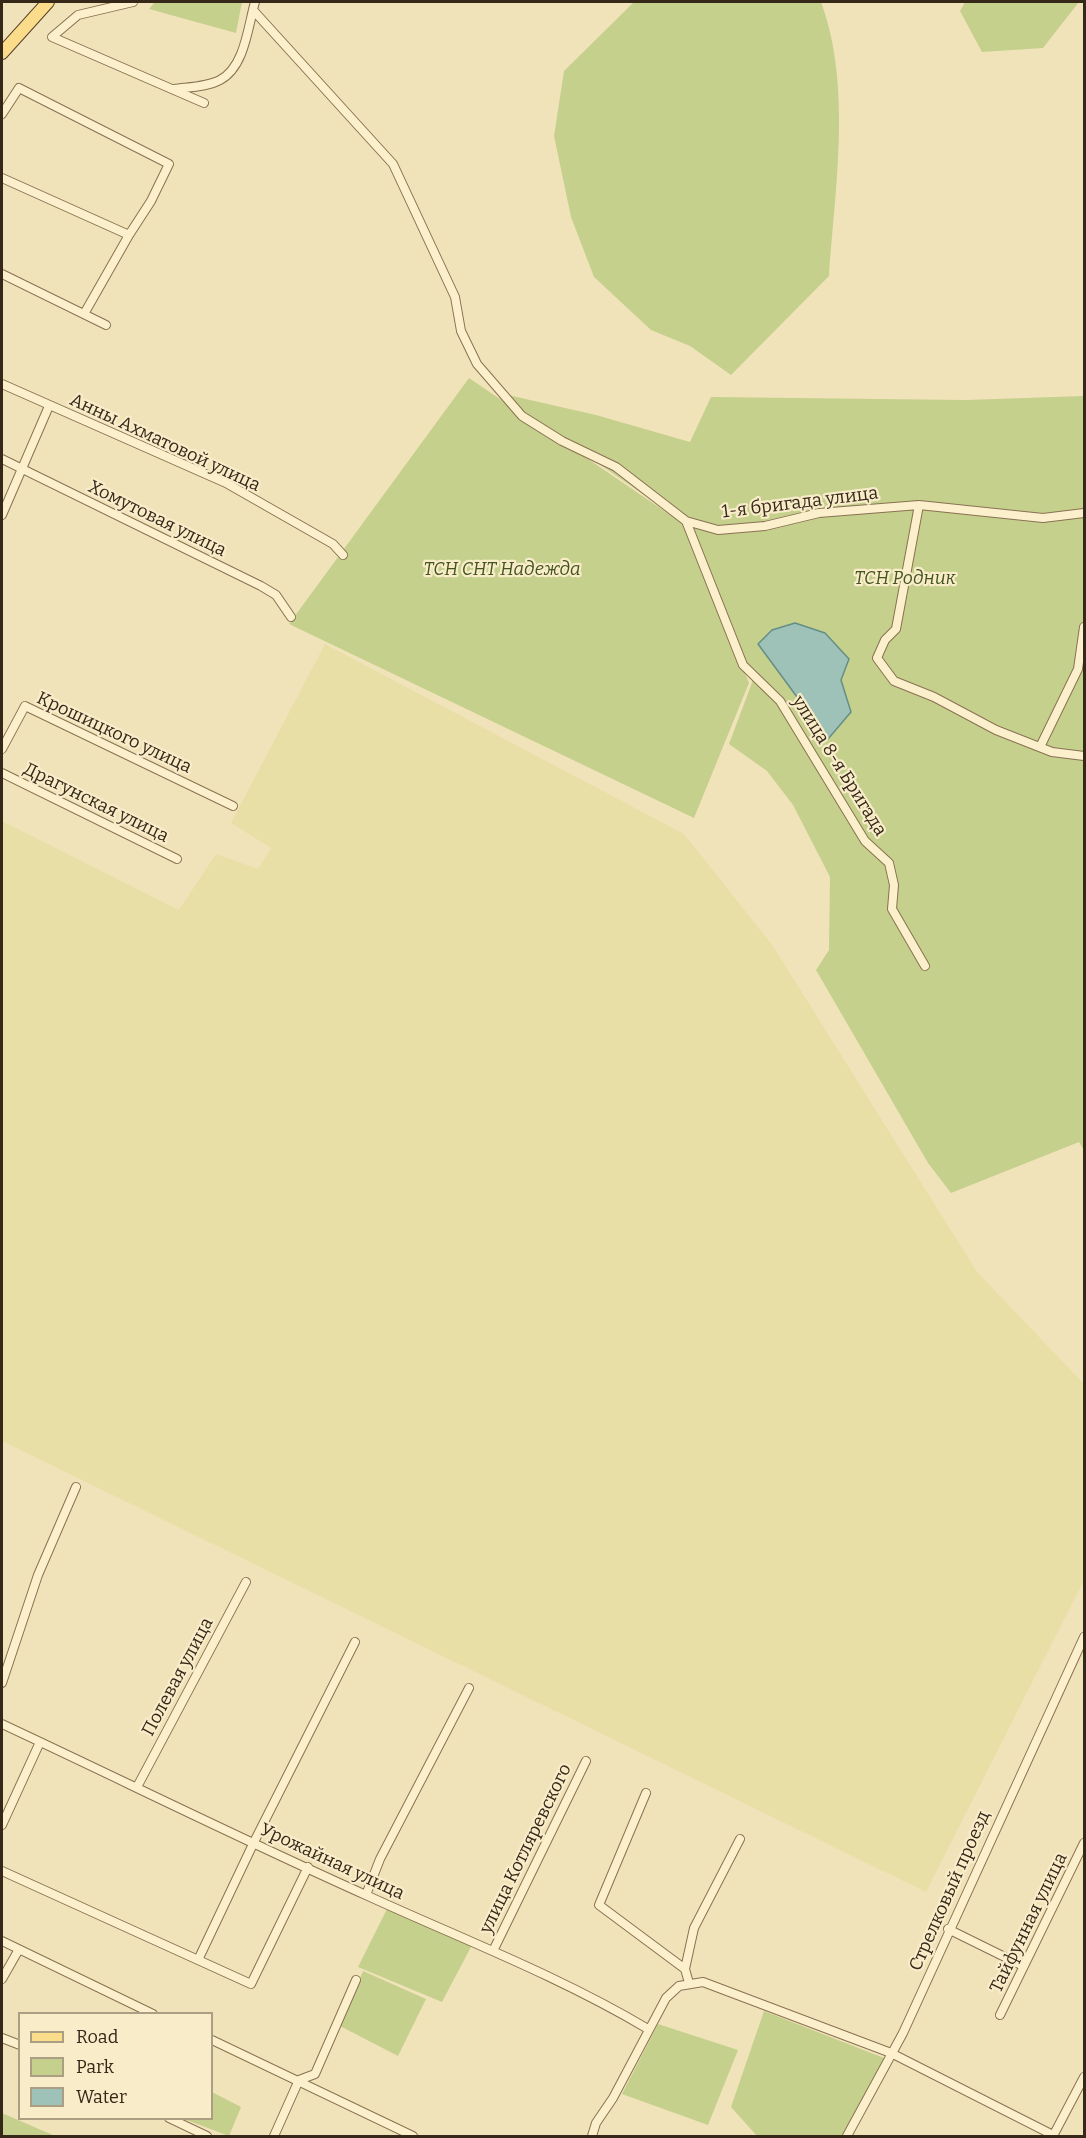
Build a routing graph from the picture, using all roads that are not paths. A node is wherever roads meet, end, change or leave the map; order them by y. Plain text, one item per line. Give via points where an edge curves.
1 (48, 2) edge
2 (133, 2) edge
3 (254, 6) edge
4 (2, 53) edge
5 (173, 89) junction
6 (204, 102) dead end
7 (2, 114) edge
8 (2, 178) edge
9 (129, 235) junction
10 (2, 274) edge
11 (84, 314) junction
12 (106, 325) dead end
13 (2, 384) edge
14 (49, 406) junction
15 (2, 459) edge
16 (21, 469) junction
17 (920, 505) junction
18 (1084, 513) edge
19 (2, 515) edge
20 (686, 521) junction
21 (343, 555) dead end
22 (291, 617) dead end
23 (1084, 627) edge
24 (1040, 747) junction
25 (2, 749) edge
26 (1084, 756) edge
27 (2, 773) edge
28 (233, 806) dead end
29 (177, 859) dead end
30 (925, 966) dead end
31 (76, 1487) dead end
32 (246, 1582) dead end
33 (1084, 1637) edge
34 (355, 1642) dead end
35 (1076, 1654) junction
36 (1084, 1659) edge
37 (2, 1683) edge
38 (469, 1688) dead end
39 (2, 1724) edge
40 (40, 1742) junction
41 (586, 1761) dead end
42 (137, 1787) junction
43 (646, 1793) dead end
44 (2, 1826) edge
45 (740, 1839) dead end
46 (254, 1842) junction
47 (1084, 1844) edge
48 (308, 1868) junction
49 (2, 1870) edge
50 (366, 1895) junction
51 (948, 1929) junction
52 (2, 1941) edge
53 (18, 1951) junction
54 (493, 1951) junction
55 (198, 1960) junction
56 (1023, 1966) junction
57 (685, 1969) junction
58 (2, 1979) edge
59 (356, 1980) dead end
60 (689, 1983) junction
61 (151, 2012) edge
62 (1000, 2015) dead end
63 (648, 2029) junction
64 (2, 2038) edge
65 (213, 2040) edge
66 (18, 2044) edge
67 (891, 2053) junction
68 (1084, 2077) edge
69 (299, 2080) junction
70 (173, 2120) edge
71 (207, 2136) edge
72 (274, 2136) edge
73 (413, 2136) edge
74 (592, 2136) edge
75 (847, 2136) edge
76 (1053, 2136) edge

1 - 4 main road
2 - 5 street via 78,15 52,37
3 - 5 street via 240,58 222,80
3 - 20 street via 393,164 455,297 461,331 477,364 522,416 616,467
5 - 6 street
7 - 9 street via 19,88 169,164
8 - 9 street
9 - 11 street
10 - 11 street
11 - 12 street
13 - 14 street, Анны Ахматовой улица
14 - 16 street
14 - 21 street, Анны Ахматовой улица via 226,483 333,544
15 - 16 street, Хомутовая улица
16 - 19 street
16 - 22 street, Хомутовая улица via 261,586 276,595
17 - 18 street, 1-я бригада улица via 1043,518
17 - 20 street, 1-я бригада улица via 819,513 765,526 718,530
17 - 24 street via 896,629 885,640 877,658 894,681
20 - 30 street, улица 8-я Бригада via 743,665 780,700 865,842 888,863 894,885 892,909
23 - 24 street via 1078,669
24 - 26 street
25 - 28 street, Крошицкого улица via 25,706
27 - 29 street, Драгунская улица
31 - 37 street via 38,1575
32 - 42 street, Полевая улица
33 - 35 street, Стрелковый проезд
34 - 46 street
35 - 36 street
35 - 51 street, Стрелковый проезд
38 - 50 street via 380,1859
39 - 40 street, Урожайная улица
40 - 42 street, Урожайная улица
40 - 44 street
41 - 54 street, улица Котляревского
42 - 46 street, Урожайная улица
43 - 57 street via 599,1905
45 - 57 street via 694,1928
46 - 48 street, Урожайная улица
46 - 55 street
47 - 56 street, Тайфунная улица
48 - 50 street, Урожайная улица
48 - 55 street via 251,1984
49 - 55 street
50 - 54 street, Урожайная улица
51 - 56 street
51 - 67 street, Стрелковый проезд
52 - 53 street
53 - 58 street
53 - 61 street
54 - 63 street, Урожайная улица
56 - 62 street, Тайфунная улица
57 - 60 street
59 - 69 street via 315,2074
60 - 63 street via 666,1998
60 - 67 street via 703,1982 722,1988
63 - 74 street
64 - 66 street
65 - 69 street
67 - 75 street, Стрелковый проезд
67 - 76 street
68 - 76 street
69 - 72 street
69 - 73 street
70 - 71 street

